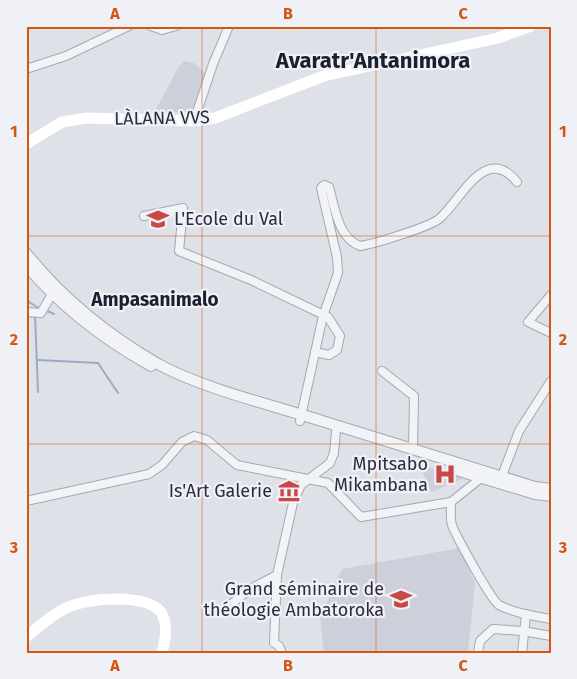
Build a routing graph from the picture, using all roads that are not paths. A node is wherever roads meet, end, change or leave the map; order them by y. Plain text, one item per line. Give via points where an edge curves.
1 (129, 26) edge
2 (151, 26) edge
3 (176, 26) edge
4 (229, 26) edge
5 (531, 26) edge
6 (26, 69) edge
7 (194, 121) junction
8 (27, 141) edge
9 (517, 182) dead end
10 (144, 216) dead end
11 (26, 252) edge
12 (26, 265) edge
13 (52, 294) junction
14 (551, 295) edge
15 (37, 312) edge
16 (323, 316) junction
17 (551, 333) edge
18 (315, 352) junction
19 (382, 370) dead end
20 (551, 382) edge
21 (301, 417) junction
22 (336, 431) junction
23 (413, 450) junction
24 (481, 478) junction
25 (500, 480) junction
26 (308, 481) junction
27 (551, 489) edge
28 (551, 496) edge
29 (26, 501) edge
30 (451, 502) junction
31 (277, 576) junction
32 (230, 605) dead end
33 (526, 614) junction
34 (551, 619) edge
35 (523, 631) junction
36 (551, 636) edge
37 (26, 637) edge
38 (162, 653) edge
39 (282, 653) edge
40 (478, 653) edge
41 (522, 653) edge

1 - 6 street via 66,56
2 - 3 street via 162,30
4 - 7 street
5 - 7 main road, LÀLANA VVS via 498,38 324,76 215,118
7 - 8 main road, LÀLANA VVS via 87,118 62,122
9 - 16 street via 507,172 498,169 477,174 439,219 360,246 348,240 342,231 329,187 324,185 321,191 338,273
10 - 16 street via 183,208 179,251 251,280
11 - 21 street via 58,290 96,322 159,364 194,380
12 - 13 street
13 - 15 street
13 - 21 street via 90,328 155,368 191,385
14 - 17 street via 528,322
16 - 18 street
16 - 18 street via 331,320 340,341 334,354
18 - 21 street
19 - 23 street via 414,396
20 - 25 street via 519,431
21 - 22 street
21 - 23 street
22 - 24 street
22 - 26 street via 330,463
23 - 25 street
24 - 25 street
24 - 30 street
25 - 27 street
25 - 28 street
26 - 29 street via 237,465 207,440 194,436 182,442 162,465 149,474
26 - 30 street via 333,486 361,517
26 - 31 street via 301,485 293,503
30 - 33 street via 451,522 458,541 491,597 498,604
31 - 32 street via 250,588
31 - 39 street via 274,643 280,646
33 - 34 street
33 - 35 street
35 - 36 street
35 - 40 street via 493,629 480,641
35 - 41 street
37 - 38 main road via 69,607 108,600 143,600 164,618 166,633

